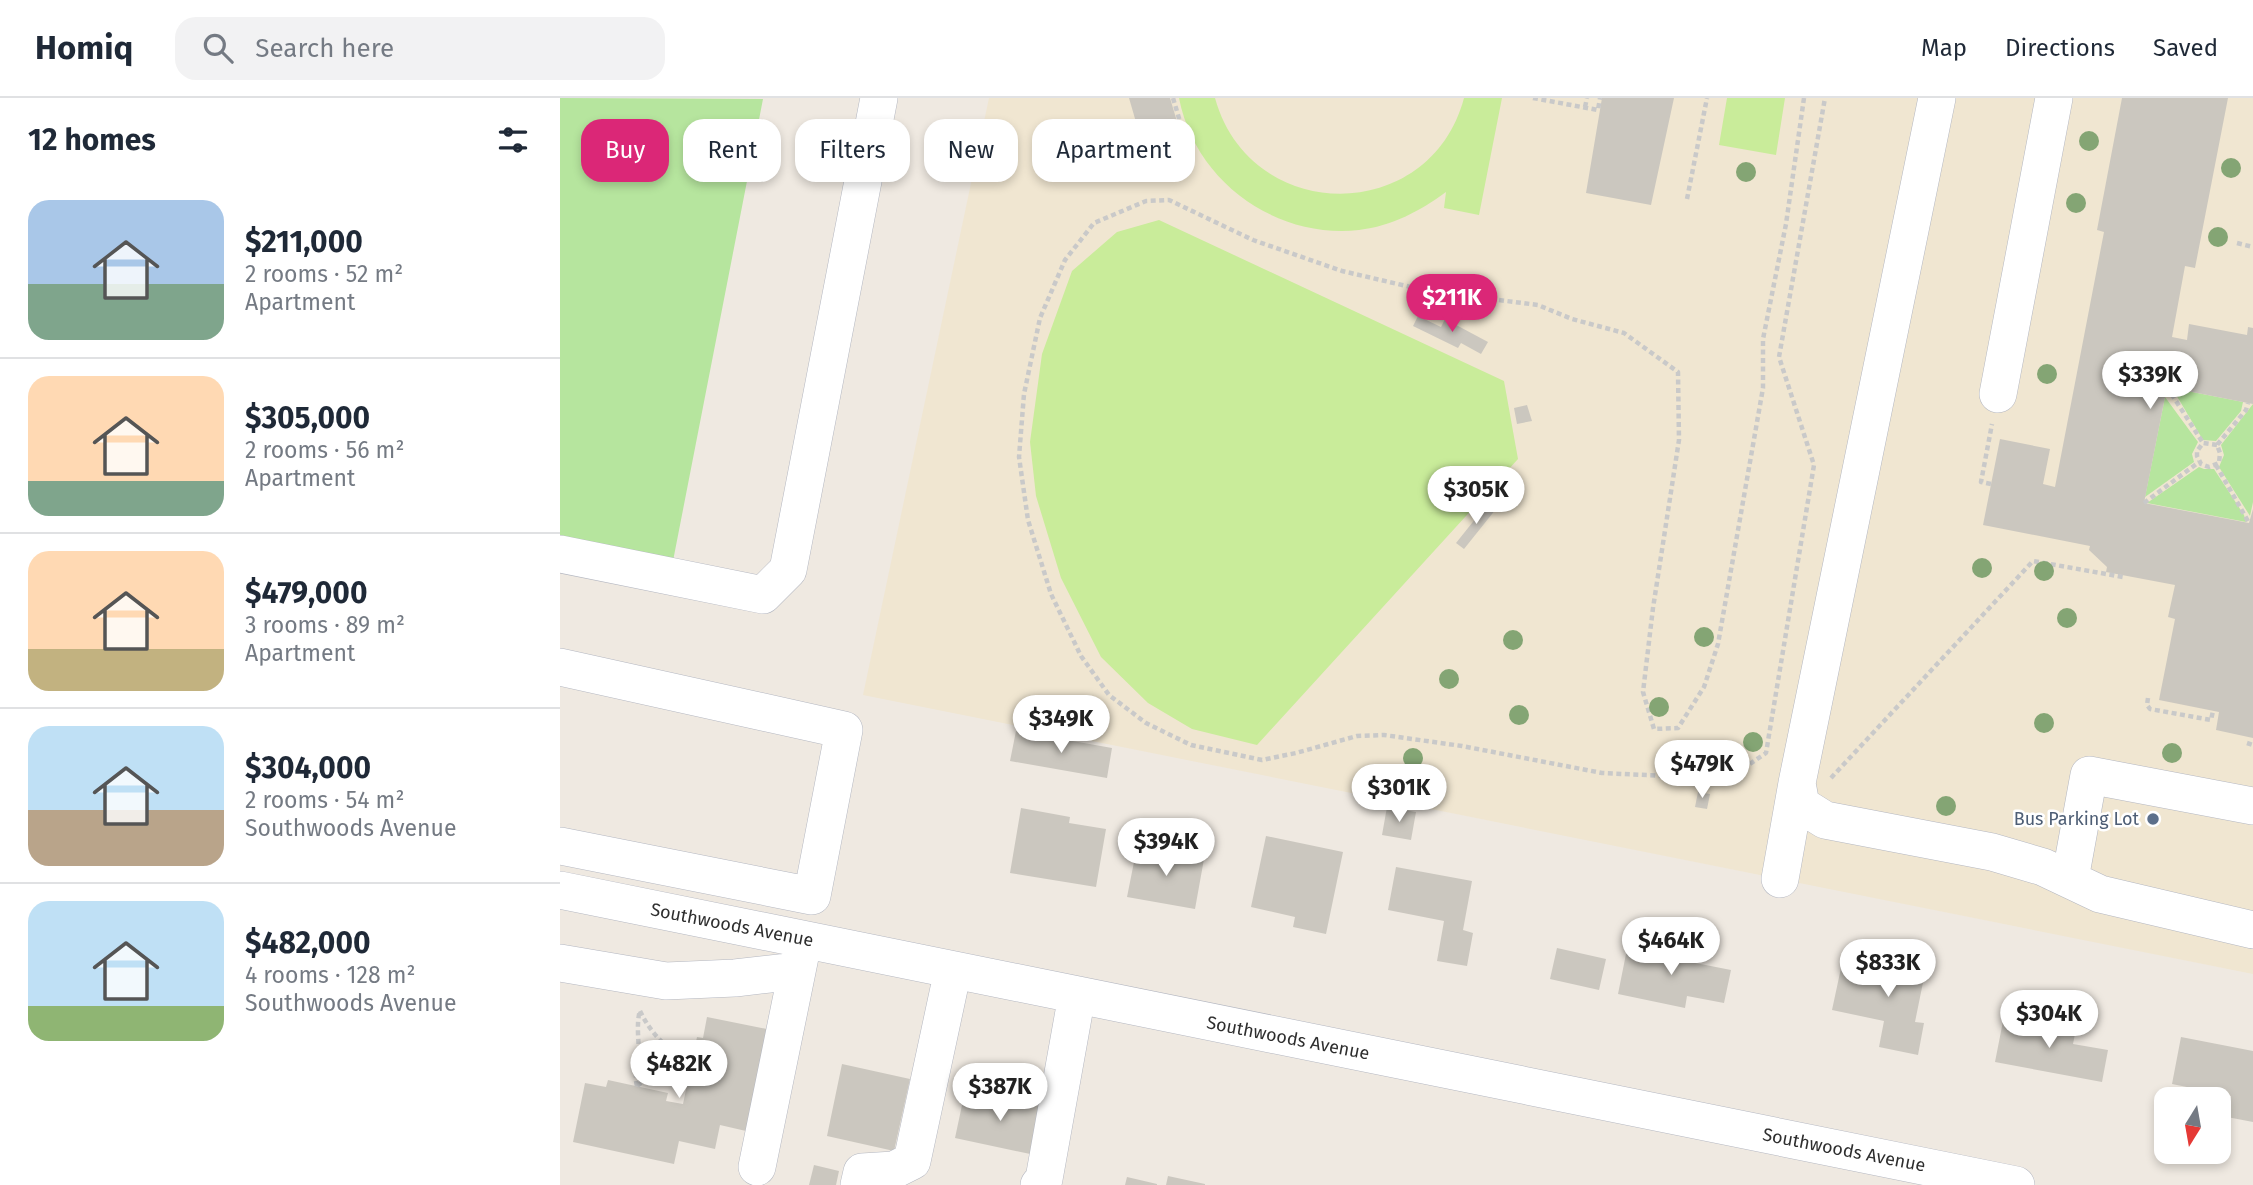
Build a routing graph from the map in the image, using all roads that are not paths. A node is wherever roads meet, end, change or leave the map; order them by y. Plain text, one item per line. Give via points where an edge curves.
1 (879, 98) edge
2 (1937, 98) edge
3 (2054, 98) edge
4 (1998, 394) road end
5 (560, 554) edge
6 (560, 667) edge
7 (1813, 782) junction
8 (2253, 806) edge
9 (560, 846) edge
10 (665, 867) junction
11 (1780, 879) dead end
12 (2070, 879) junction
13 (560, 890) edge
14 (657, 909) junction
15 (2253, 930) edge
16 (800, 955) junction
17 (560, 963) edge
18 (953, 970) junction
19 (1077, 995) junction
20 (757, 1167) dead end
21 (859, 1185) edge
22 (1039, 1185) edge
23 (2016, 1185) edge

1 - 5 street via 788,570 763,595
2 - 7 street
3 - 4 street
6 - 10 street via 844,730 812,896
7 - 11 street
7 - 12 street via 1801,805 1825,820 1992,852
8 - 12 street via 2089,775
9 - 10 street
10 - 14 street
12 - 15 street via 2100,894
13 - 14 street, Southwoods Avenue
14 - 16 street, Southwoods Avenue
16 - 17 street via 735,978 666,981
16 - 18 street, Southwoods Avenue
16 - 20 street
18 - 19 street, Southwoods Avenue
18 - 21 street via 912,1161 894,1170 862,1172
19 - 22 street via 1044,1179
19 - 23 street, Southwoods Avenue

